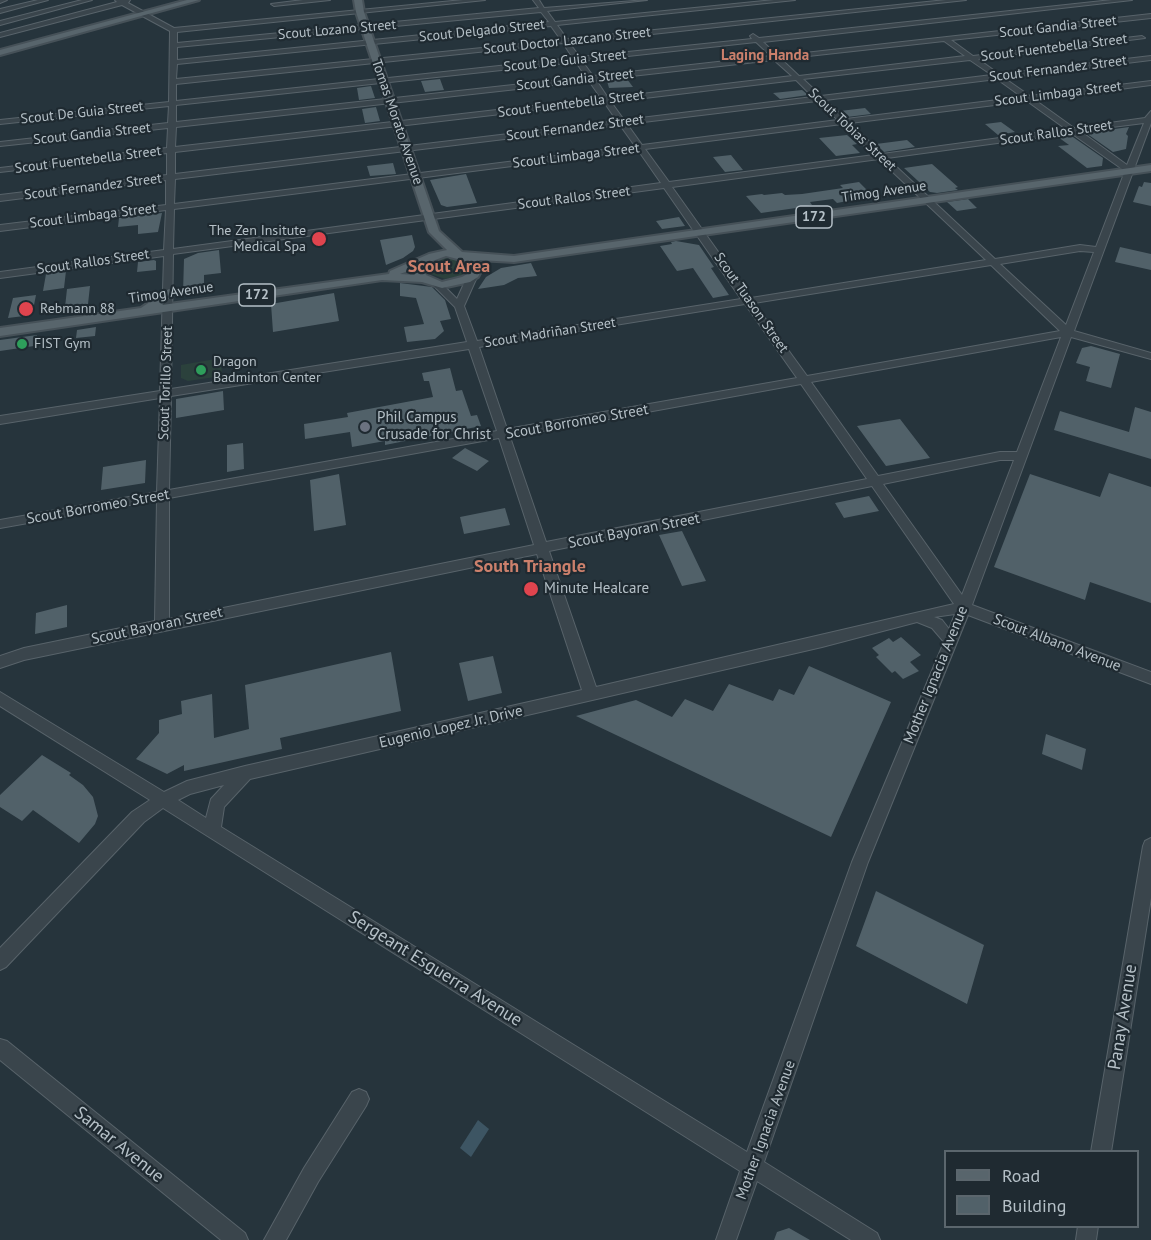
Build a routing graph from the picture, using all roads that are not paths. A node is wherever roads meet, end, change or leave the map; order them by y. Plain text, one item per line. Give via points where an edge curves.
1 (45, 0) edge
2 (90, 0) edge
3 (131, 0) edge
4 (195, 0) edge
5 (327, 0) edge
6 (353, 0) edge
7 (358, 0) edge
8 (482, 0) edge
9 (536, 0) edge
10 (644, 0) edge
11 (715, 0) edge
12 (792, 0) edge
13 (891, 0) edge
14 (963, 0) edge
15 (1074, 0) edge
16 (1130, 0) edge
17 (120, 1) edge
18 (274, 4) dead end
19 (1083, 5) junction
20 (900, 6) junction
21 (722, 7) junction
22 (543, 10) junction
23 (1092, 10) dead end
24 (0, 11) edge
25 (360, 12) junction
26 (144, 14) junction
27 (1102, 15) dead end
28 (1151, 16) edge
29 (1111, 21) junction
30 (922, 22) junction
31 (0, 23) edge
32 (739, 23) junction
33 (553, 24) junction
34 (1121, 26) dead end
35 (365, 27) junction
36 (173, 30) junction
37 (1132, 32) dead end
38 (0, 35) edge
39 (1142, 38) junction
40 (946, 39) junction
41 (757, 40) junction
42 (566, 41) junction
43 (370, 43) junction
44 (1151, 43) edge
45 (174, 45) junction
46 (0, 53) edge
47 (776, 58) junction
48 (972, 58) junction
49 (1151, 58) edge
50 (578, 59) junction
51 (172, 62) junction
52 (376, 62) junction
53 (999, 77) junction
54 (592, 78) junction
55 (796, 78) junction
56 (383, 81) junction
57 (172, 82) junction
58 (1151, 83) edge
59 (819, 98) junction
60 (1029, 98) junction
61 (607, 100) junction
62 (390, 102) junction
63 (172, 103) junction
64 (1150, 116) edge
65 (842, 121) junction
66 (0, 122) edge
67 (623, 122) junction
68 (398, 124) junction
69 (171, 125) junction
70 (1074, 130) junction
71 (0, 144) edge
72 (641, 147) junction
73 (1099, 148) junction
74 (406, 149) junction
75 (171, 150) junction
76 (1129, 153) junction
77 (881, 158) junction
78 (1151, 166) edge
79 (0, 170) edge
80 (1130, 171) junction
81 (170, 177) junction
82 (416, 177) junction
83 (669, 186) junction
84 (0, 198) edge
85 (927, 200) junction
86 (170, 206) junction
87 (429, 217) junction
88 (0, 228) edge
89 (434, 232) junction
90 (702, 233) junction
91 (1100, 250) junction
92 (169, 252) junction
93 (462, 255) junction
94 (425, 260) junction
95 (514, 260) junction
96 (992, 262) junction
97 (0, 275) edge
98 (474, 275) junction
99 (382, 277) junction
100 (423, 279) junction
101 (437, 284) junction
102 (169, 293) junction
103 (749, 301) junction
104 (459, 306) junction
105 (168, 308) junction
106 (132, 314) junction
107 (0, 332) edge
108 (1068, 333) junction
109 (1037, 340) junction
110 (473, 345) junction
111 (1059, 356) junction
112 (1151, 356) edge
113 (805, 381) junction
114 (166, 394) junction
115 (0, 420) edge
116 (503, 435) junction
117 (1022, 456) junction
118 (876, 481) junction
119 (163, 495) junction
120 (0, 524) edge
121 (542, 549) junction
122 (964, 608) junction
123 (918, 617) junction
124 (162, 626) junction
125 (951, 641) junction
126 (0, 662) edge
127 (1151, 678) edge
128 (591, 694) junction
129 (0, 698) edge
130 (245, 774) junction
131 (162, 800) junction
132 (212, 831) junction
133 (1151, 846) edge
134 (0, 961) edge
135 (0, 1048) edge
136 (359, 1099) dead end
137 (1101, 1150) edge
138 (753, 1167) junction
139 (238, 1240) edge
140 (274, 1240) edge
141 (726, 1240) edge
142 (870, 1240) edge

1 - 24 street
2 - 31 street
3 - 17 street
4 - 26 main road
5 - 18 street
6 - 25 main road, Tomas Morato Avenue
7 - 25 main road, Tomas Morato Avenue
8 - 25 street
9 - 22 street, Scout Tuason Street
10 - 22 street, Scout Lozano Street
11 - 21 street, Scout Tobias Street
12 - 21 street, Scout Delgado Street
13 - 20 street
14 - 20 street, Scout Doctor Lazcano Street
15 - 19 street
16 - 19 street, Scout De Guia Street
17 - 26 street
17 - 38 street
19 - 23 street
19 - 30 street, Scout De Guia Street
20 - 30 street
20 - 32 street, Scout Doctor Lazcano Street
21 - 32 street, Scout Tobias Street
21 - 33 street, Scout Delgado Street
22 - 33 street, Scout Tuason Street
22 - 35 street, Scout Lozano Street
25 - 35 main road, Tomas Morato Avenue
25 - 36 street
26 - 36 street
26 - 46 main road
27 - 29 street
28 - 29 street, Scout Gandia Street
29 - 34 street
29 - 40 street, Scout Gandia Street
30 - 40 street
30 - 41 street, Scout De Guia Street
32 - 41 street, Scout Tobias Street
32 - 42 street, Scout Doctor Lazcano Street
33 - 42 street, Scout Tuason Street
33 - 43 street, Scout Delgado Street
35 - 43 main road, Tomas Morato Avenue
35 - 45 street, Scout Lozano Street
36 - 45 street, Scout Torillo Street
37 - 39 street
39 - 44 street
39 - 48 street, Scout Fuentebella Street
40 - 47 street, Scout Gandia Street
40 - 48 street
41 - 47 street, Scout Tobias Street
41 - 50 street, Scout De Guia Street
42 - 50 street, Scout Tuason Street
42 - 52 street, Scout Doctor Lazcano Street
43 - 51 street, Scout Delgado Street
43 - 52 main road, Tomas Morato Avenue
45 - 51 street, Scout Torillo Street
47 - 54 street, Scout Gandia Street
47 - 55 street, Scout Tobias Street
48 - 53 street
48 - 55 street, Scout Fuentebella Street
49 - 53 street, Scout Fernandez Street
50 - 54 street, Scout Tuason Street
50 - 56 street, Scout De Guia Street
51 - 57 street, Scout Torillo Street
52 - 56 main road, Tomas Morato Avenue
52 - 57 street, Scout Doctor Lazcano Street
53 - 59 street, Scout Fernandez Street
53 - 60 street
54 - 61 street, Scout Tuason Street
54 - 62 street, Scout Gandia Street
55 - 59 street, Scout Tobias Street
55 - 61 street, Scout Fuentebella Street
56 - 62 main road, Tomas Morato Avenue
56 - 63 street, Scout De Guia Street
57 - 63 street, Scout Torillo Street
58 - 60 street, Scout Limbaga Street
59 - 65 street, Scout Tobias Street
59 - 67 street, Scout Fernandez Street
60 - 65 street, Scout Limbaga Street
60 - 70 street
61 - 67 street, Scout Tuason Street
61 - 68 street, Scout Fuentebella Street
62 - 68 main road, Tomas Morato Avenue
62 - 69 street, Scout Gandia Street
63 - 66 street, Scout De Guia Street
63 - 69 street, Scout Torillo Street
64 - 70 street, Scout Rallos Street
64 - 76 street, Mother Ignacia Avenue
65 - 72 street, Scout Limbaga Street
65 - 77 street, Scout Tobias Street
67 - 72 street, Scout Tuason Street
67 - 74 street, Scout Fernandez Street
68 - 74 main road, Tomas Morato Avenue
68 - 75 street, Scout Fuentebella Street
69 - 71 street, Scout Gandia Street
69 - 75 street, Scout Torillo Street
70 - 73 street
70 - 77 street, Scout Rallos Street
72 - 82 street, Scout Limbaga Street
72 - 83 street, Scout Tuason Street
73 - 76 street
73 - 80 street
74 - 81 street, Scout Fernandez Street
74 - 82 main road, Tomas Morato Avenue
75 - 79 street, Scout Fuentebella Street
75 - 81 street, Scout Torillo Street
76 - 78 main road
76 - 80 street, Mother Ignacia Avenue
77 - 83 street, Scout Rallos Street
77 - 85 street, Scout Tobias Street
78 - 80 main road, Timog Avenue / 172
80 - 85 main road, Timog Avenue / 172
80 - 91 street, Mother Ignacia Avenue
81 - 84 street, Scout Fernandez Street
81 - 86 street, Scout Torillo Street
82 - 86 street, Scout Limbaga Street
82 - 87 main road, Tomas Morato Avenue
83 - 87 street, Scout Rallos Street
83 - 90 street, Scout Tuason Street
85 - 90 main road, Timog Avenue / 172
85 - 96 street, Scout Tobias Street
86 - 88 street, Scout Limbaga Street
86 - 92 street, Scout Torillo Street
87 - 89 main road, Tomas Morato Avenue
87 - 92 street, Scout Rallos Street
89 - 93 main road, Tomas Morato Avenue
89 - 94 main road, Tomas Morato Avenue
90 - 95 main road, Timog Avenue / 172
90 - 103 street, Scout Tuason Street
91 - 96 street, Scout Madriñan Street via 1080,248
91 - 108 street, Mother Ignacia Avenue
92 - 97 street, Scout Rallos Street
92 - 102 street, Scout Torillo Street
93 - 94 main road, 172 via 443,254
93 - 95 main road, Timog Avenue / 172
93 - 98 main road, Tomas Morato Avenue via 476,263
94 - 99 main road, Timog Avenue / 172
94 - 100 main road, Tomas Morato Avenue via 418,270
95 - 98 main road, Timog Avenue / 172
96 - 103 street, Scout Madriñan Street
96 - 108 street, Scout Tobias Street
98 - 101 main road, 172 via 455,284
98 - 104 street
99 - 100 main road, Timog Avenue / 172
99 - 105 main road, Timog Avenue / 172
100 - 101 main road, 172
101 - 104 street
102 - 105 street, Scout Torillo Street
102 - 106 main road
103 - 110 street, Scout Madriñan Street
103 - 113 street, Scout Tuason Street
104 - 110 street
105 - 106 main road, Timog Avenue / 172
105 - 114 street, Scout Torillo Street
106 - 107 main road, Timog Avenue / 172
108 - 109 street, Scout Borromeo Street
108 - 111 street, Mother Ignacia Avenue
108 - 112 street, Scout Borromeo Street
109 - 111 street
109 - 113 street, Scout Borromeo Street
110 - 114 street, Scout Madriñan Street
110 - 116 street
111 - 117 street, Mother Ignacia Avenue
113 - 116 street, Scout Borromeo Street
113 - 118 street, Scout Tuason Street
114 - 115 street, Scout Madriñan Street
114 - 119 street, Scout Torillo Street
116 - 119 street, Scout Borromeo Street
116 - 121 street
117 - 118 street, Scout Bayoran Street via 1000,456
117 - 122 street, Mother Ignacia Avenue
118 - 121 street, Scout Bayoran Street
118 - 122 street, Scout Tuason Street
119 - 120 street, Scout Borromeo Street
119 - 124 street, Scout Torillo Street
121 - 124 street, Scout Bayoran Street
121 - 128 street
122 - 123 street, Eugenio Lopez Jr. Drive
122 - 125 street, Mother Ignacia Avenue
122 - 127 street, Scout Albano Avenue
123 - 125 street via 937,624
123 - 128 street, Eugenio Lopez Jr. Drive
124 - 126 street, Scout Bayoran Street
125 - 138 street, Mother Ignacia Avenue via 860,862
128 - 130 street, Eugenio Lopez Jr. Drive
129 - 131 street, Sergeant Esguerra Avenue
130 - 131 street, Eugenio Lopez Jr. Drive via 187,788
130 - 132 street via 217,804
131 - 132 street, Sergeant Esguerra Avenue
131 - 134 street, Eugenio Lopez Jr. Drive via 138,818
132 - 138 street, Sergeant Esguerra Avenue
133 - 137 street, Panay Avenue
135 - 139 street, Samar Avenue
136 - 140 street
138 - 141 street, Mother Ignacia Avenue
138 - 142 street, Sergeant Esguerra Avenue

